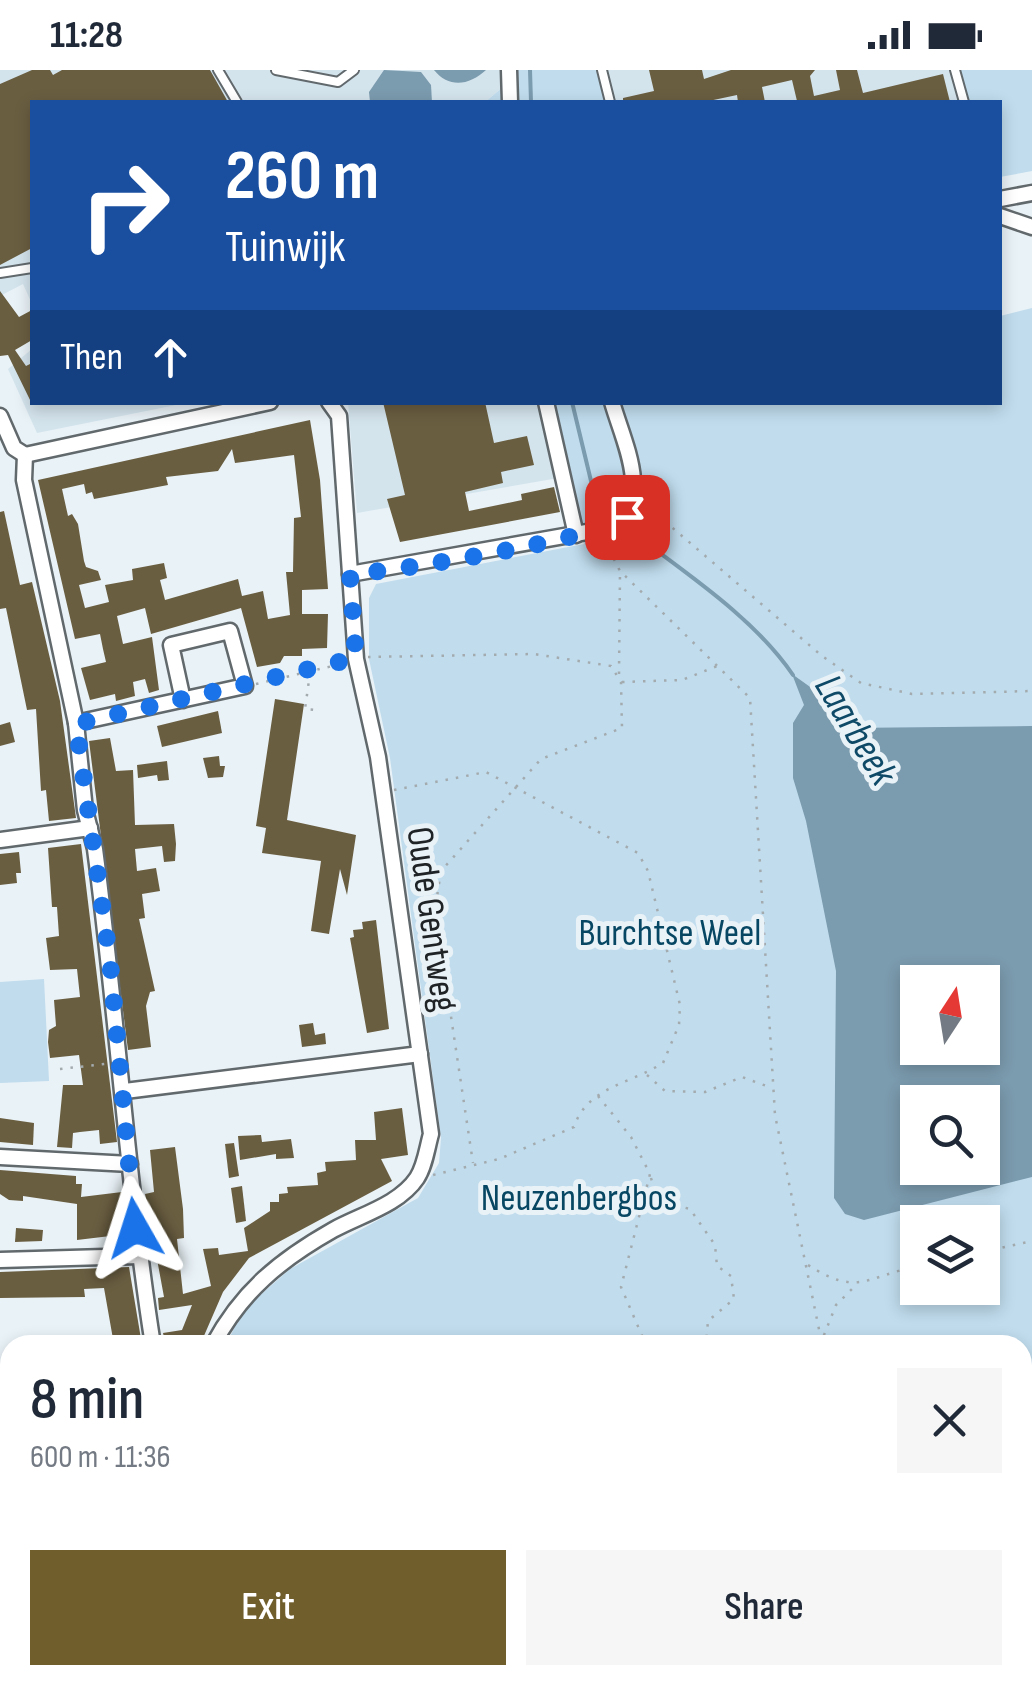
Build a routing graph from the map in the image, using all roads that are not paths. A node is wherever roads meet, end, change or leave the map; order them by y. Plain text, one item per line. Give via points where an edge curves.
1 (218, 70) edge
2 (276, 70) edge
3 (354, 70) edge
4 (509, 70) edge
5 (602, 70) edge
6 (955, 70) edge
7 (235, 100) edge
8 (510, 100) edge
9 (610, 100) edge
10 (963, 100) edge
11 (1032, 193) edge
12 (1002, 199) edge
13 (1002, 217) edge
14 (1032, 228) edge
15 (30, 268) edge
16 (0, 274) edge
17 (256, 405) edge
18 (331, 405) edge
19 (547, 405) edge
20 (613, 405) edge
21 (0, 416) edge
22 (25, 455) junction
23 (576, 535) junction
24 (350, 574) junction
25 (183, 700) junction
26 (76, 724) junction
27 (90, 828) junction
28 (0, 840) edge
29 (420, 1054) junction
30 (125, 1091) junction
31 (0, 1157) edge
32 (130, 1164) junction
33 (140, 1256) junction
34 (0, 1260) edge
35 (152, 1335) edge
36 (219, 1335) edge

1 - 7 lane
2 - 3 lane via 338,82
4 - 8 street
5 - 9 lane
6 - 10 lane
11 - 12 street
13 - 14 street
15 - 16 lane
17 - 22 street
18 - 24 street, Oude Gentweg via 339,416
19 - 23 street
20 - 23 street via 635,493 616,527
21 - 22 street via 10,441
22 - 26 street via 24,480
23 - 24 street
24 - 29 street, Oude Gentweg via 356,658 383,792
25 - 25 street via 245,686 230,630 171,645
25 - 26 street
26 - 27 street
27 - 28 street
27 - 30 street
29 - 30 street
29 - 36 street, Oude Gentweg via 431,1134 420,1174 392,1200 264,1274
30 - 32 street
31 - 32 street
32 - 33 street
33 - 34 street
33 - 35 street

